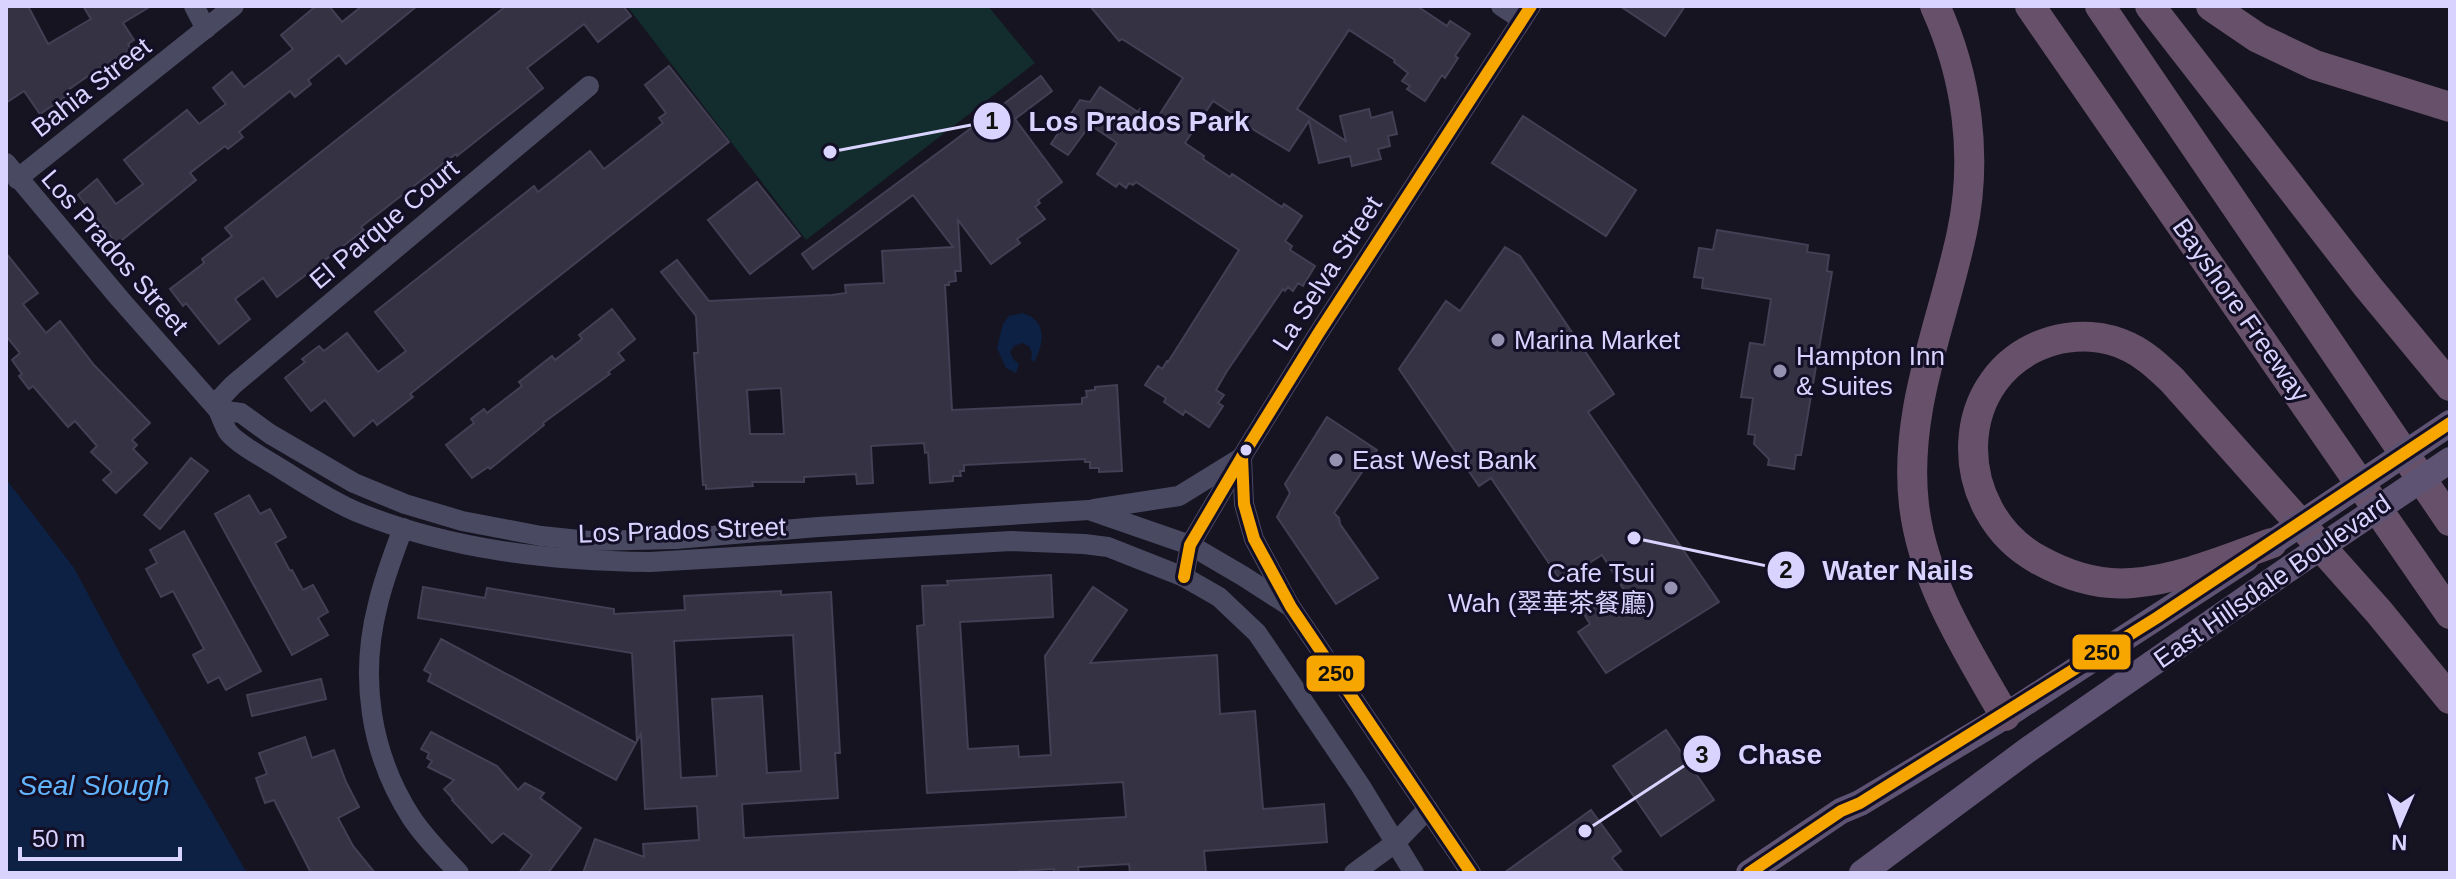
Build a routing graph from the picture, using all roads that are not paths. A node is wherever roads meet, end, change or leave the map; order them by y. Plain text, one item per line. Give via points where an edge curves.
1 (194, 6) edge
2 (234, 6) edge
3 (1501, 6) edge
4 (1935, 6) edge
5 (2030, 6) edge
6 (2100, 6) edge
7 (2150, 6) edge
8 (2211, 6) edge
9 (1526, 13) edge
10 (206, 29) junction
11 (589, 86) dead end
12 (2450, 107) edge
13 (12, 171) edge
14 (2450, 386) edge
15 (216, 408) junction
16 (2450, 423) edge
17 (1242, 457) junction
18 (2450, 460) edge
19 (1089, 510) junction
20 (2450, 521) edge
21 (403, 528) junction
22 (2272, 543) junction
23 (1190, 545) junction
24 (1184, 577) junction
25 (1291, 607) junction
26 (2450, 614) edge
27 (2450, 699) edge
28 (2005, 716) junction
29 (2029, 749) junction
30 (1428, 809) junction
31 (1395, 843) junction
32 (459, 873) edge
33 (1354, 873) edge
34 (1414, 873) edge
35 (1471, 873) edge
36 (1749, 873) edge
37 (1862, 873) edge

1 - 10 street
2 - 10 street, Bahia Street
3 - 9 street
4 - 28 highway via 1958,70 1970,165 1962,231 1918,400 1914,500 1922,543 1946,608
5 - 26 highway, Bayshore Freeway
6 - 20 highway, Bayshore Freeway
7 - 14 highway
8 - 12 highway via 2295,56
9 - 17 street, La Selva Street
10 - 13 street, Bahia Street
11 - 15 street, El Parque Court via 233,385
13 - 15 street, Los Prados Street
15 - 19 street, Los Prados Street via 241,413 354,483 405,504 541,536 676,539
15 - 21 street, Los Prados Street via 228,432 314,490
16 - 22 main road, East Hillsdale Boulevard, bridge
17 - 19 street via 1179,496
17 - 23 street, La Selva Street
17 - 25 street via 1244,504 1254,539
18 - 29 main road, East Hillsdale Boulevard, bridge
19 - 23 street, Los Prados Street
21 - 24 street, Los Prados Street via 479,548 600,561 1011,541 1084,544 1108,547
21 - 32 street via 371,638 370,709 378,744 411,817
22 - 27 highway via 2185,574 2130,583 2079,578 2032,557 2010,540 1978,491 1973,436 1992,384 2039,345 2069,336 2099,337 2150,360 2379,612
22 - 28 main road, East Hillsdale Boulevard
23 - 24 street, La Selva Street
23 - 25 street, Los Prados Street
24 - 31 street, Los Prados Street via 1219,597 1257,633
25 - 30 street
28 - 29 main road
28 - 36 main road, East Hillsdale Boulevard via 1841,811
29 - 37 main road, East Hillsdale Boulevard
30 - 31 street
30 - 35 street
31 - 33 street
31 - 34 street, Los Prados Street

